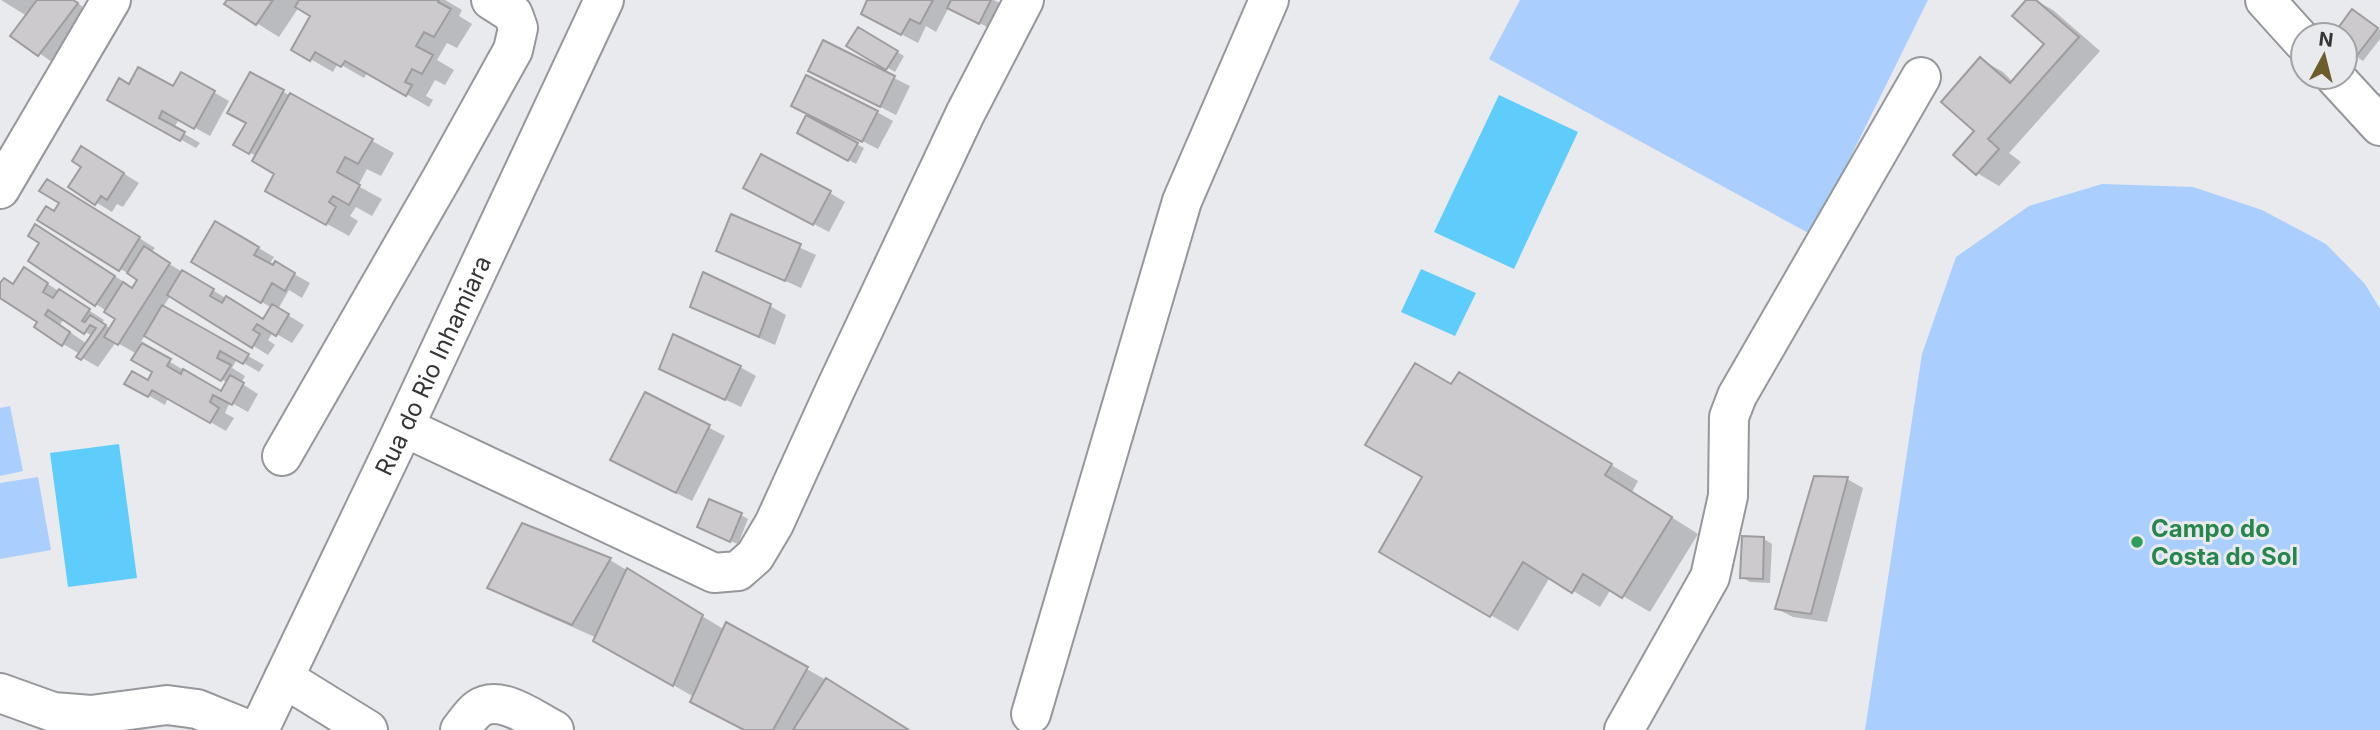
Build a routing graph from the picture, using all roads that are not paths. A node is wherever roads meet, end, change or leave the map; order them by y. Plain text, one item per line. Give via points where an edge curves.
1 (111, 0) edge
2 (491, 0) edge
3 (604, 0) edge
4 (1024, 0) edge
5 (1269, 0) edge
6 (2265, 0) edge
7 (2289, 27) edge
8 (1921, 77) dead end
9 (2348, 91) edge
10 (2380, 126) edge
11 (0, 189) edge
12 (404, 427) junction
13 (282, 456) dead end
14 (284, 678) junction
15 (0, 692) edge
16 (1031, 715) dead end
17 (249, 730) edge
18 (259, 730) edge
19 (368, 730) edge
20 (460, 730) edge
21 (554, 730) edge
22 (1625, 730) edge

1 - 11 street
2 - 13 street via 513,14 517,28 513,50
3 - 12 street, Rua do Rio Inhamiara
4 - 12 street via 965,114 774,524 755,556 738,571 714,573
5 - 16 street via 1182,201
6 - 7 street
8 - 22 street via 1737,396 1729,417 1728,496 1710,577
9 - 10 street
12 - 14 street, Rua do Rio Inhamiara
14 - 18 street, Rua do Rio Inhamiara
14 - 19 street
15 - 17 street via 53,712 91,715 167,705 197,709
20 - 21 street via 479,708 502,704

